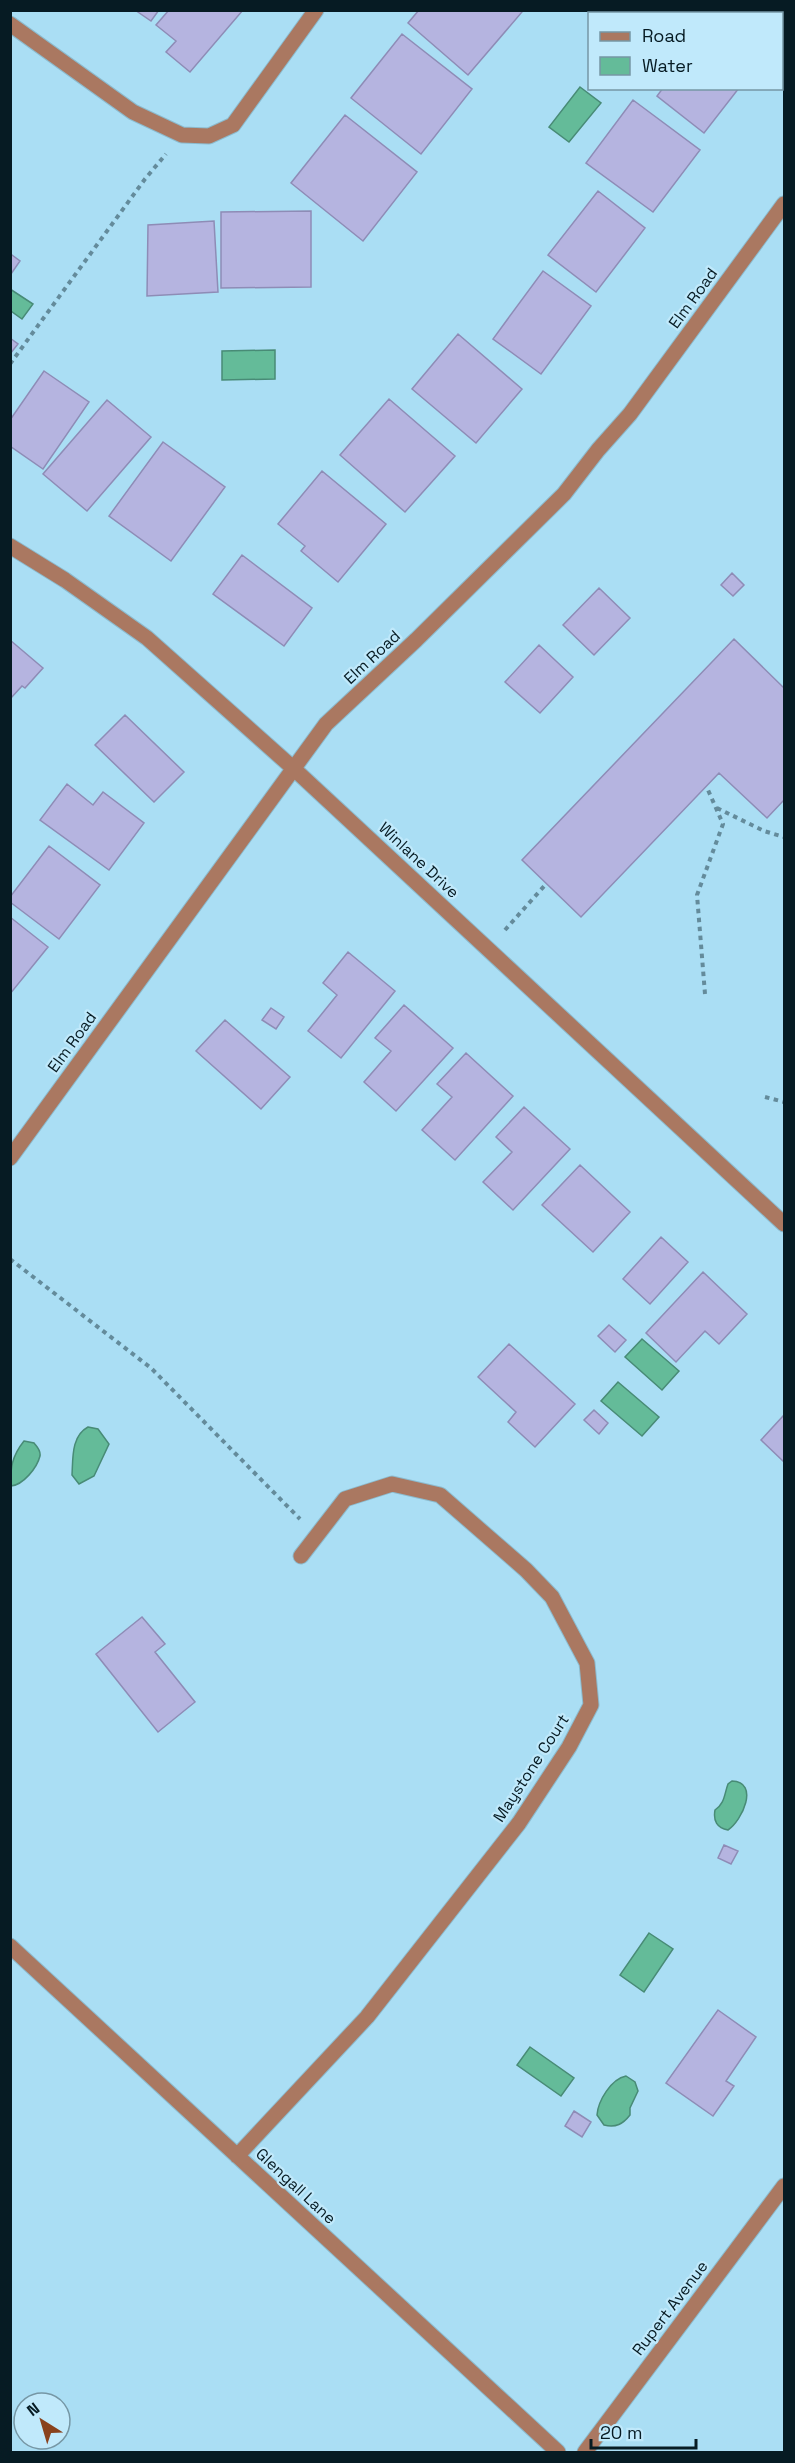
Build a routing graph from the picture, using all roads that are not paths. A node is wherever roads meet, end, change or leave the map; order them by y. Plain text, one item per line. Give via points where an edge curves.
1 (316, 10) edge
2 (10, 24) edge
3 (784, 204) edge
4 (10, 546) edge
5 (293, 768) junction
6 (10, 1158) edge
7 (784, 1224) edge
8 (301, 1556) dead end
9 (10, 1946) edge
10 (237, 2156) junction
11 (784, 2186) edge
12 (558, 2452) edge
13 (585, 2452) edge

1 - 2 street via 233,125 209,136 182,135 133,112
3 - 5 street, Elm Road via 630,414 564,494 326,724
4 - 5 street, Winlane Drive via 147,638
5 - 6 street, Elm Road
5 - 7 street, Winlane Drive
8 - 10 street, Maystone Court via 345,1499 393,1484 440,1495 552,1597 586,1663 591,1705 569,1747 519,1822 367,2017
9 - 10 street, Glengall Lane
10 - 12 street, Glengall Lane
11 - 13 street, Rupert Avenue

